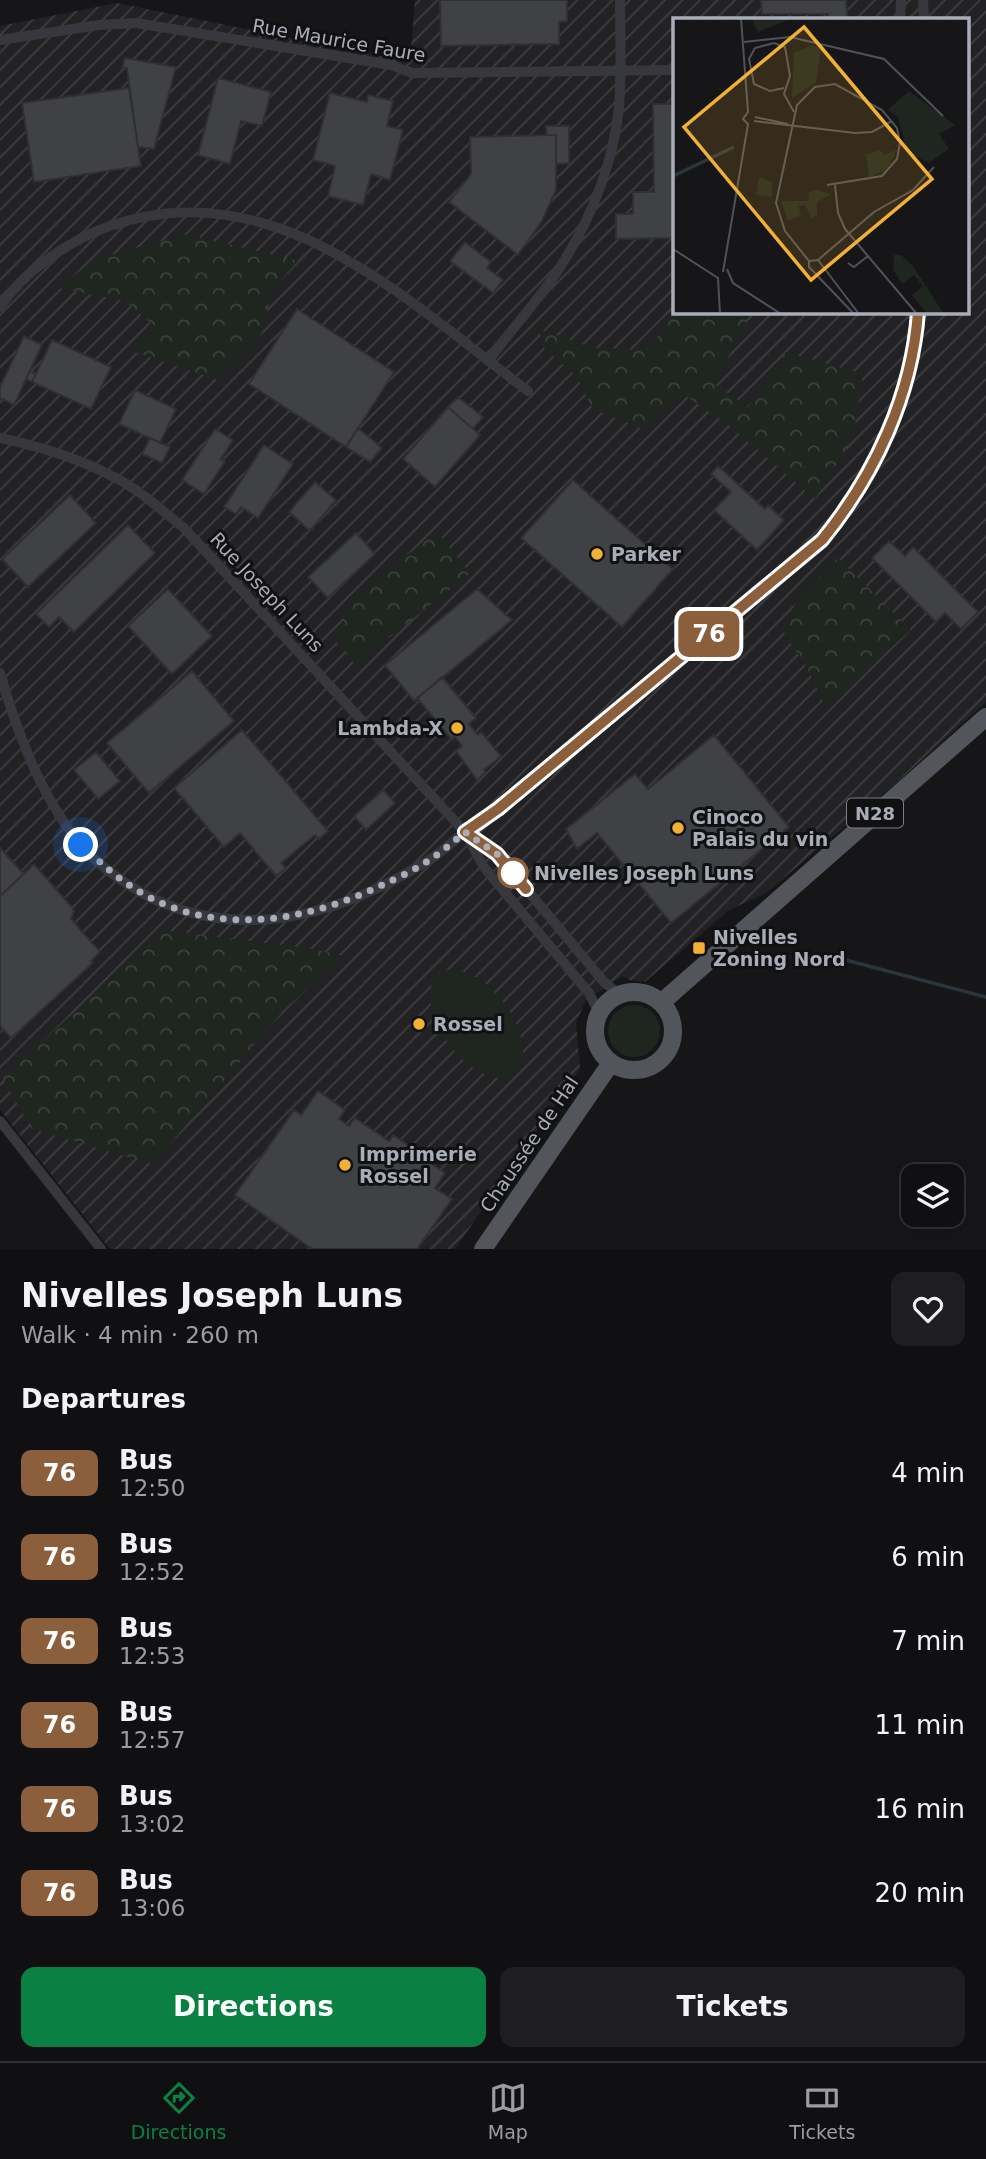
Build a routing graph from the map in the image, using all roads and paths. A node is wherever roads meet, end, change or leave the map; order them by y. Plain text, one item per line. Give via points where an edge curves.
1 (620, 0) edge
2 (901, 0) edge
3 (923, 0) edge
4 (900, 18) edge
5 (924, 18) edge
6 (0, 40) edge
7 (673, 70) edge
8 (620, 71) junction
9 (0, 307) edge
10 (918, 313) edge
11 (488, 361) junction
12 (528, 391) dead end
13 (0, 438) edge
14 (0, 673) edge
15 (986, 717) edge
16 (465, 832) junction
17 (619, 994) junction
18 (662, 1002) junction
19 (599, 1013) junction
20 (611, 1063) junction
21 (0, 1121) edge
22 (101, 1249) edge
23 (482, 1249) edge

1 - 8 street
2 - 4 street
3 - 5 street
6 - 8 street, Rue Maurice Faure via 99,24 136,23 391,65 412,73
7 - 8 street, Rue Maurice Faure
8 - 11 street via 614,135 590,215 556,272
9 - 11 street via 50,257 86,235 134,218 167,213 228,215 314,241 398,292
10 - 16 street via 898,406 870,471 822,540
11 - 12 street
13 - 16 street, Rue Joseph Luns via 39,446 94,467 136,490 183,527
14 - 16 street via 43,784 81,845 127,885 190,913 241,920 304,915 395,879 433,858
15 - 18 main road, N28
16 - 17 street, Rue Joseph Luns via 497,854
16 - 19 street, Rue Joseph Luns via 483,866 589,993
17 - 18 main road via 639,992
17 - 19 main road
18 - 20 main road via 674,1031 667,1053 648,1068 635,1071
19 - 20 main road via 595,1039
20 - 23 main road, Chaussée de Hal
21 - 22 street

